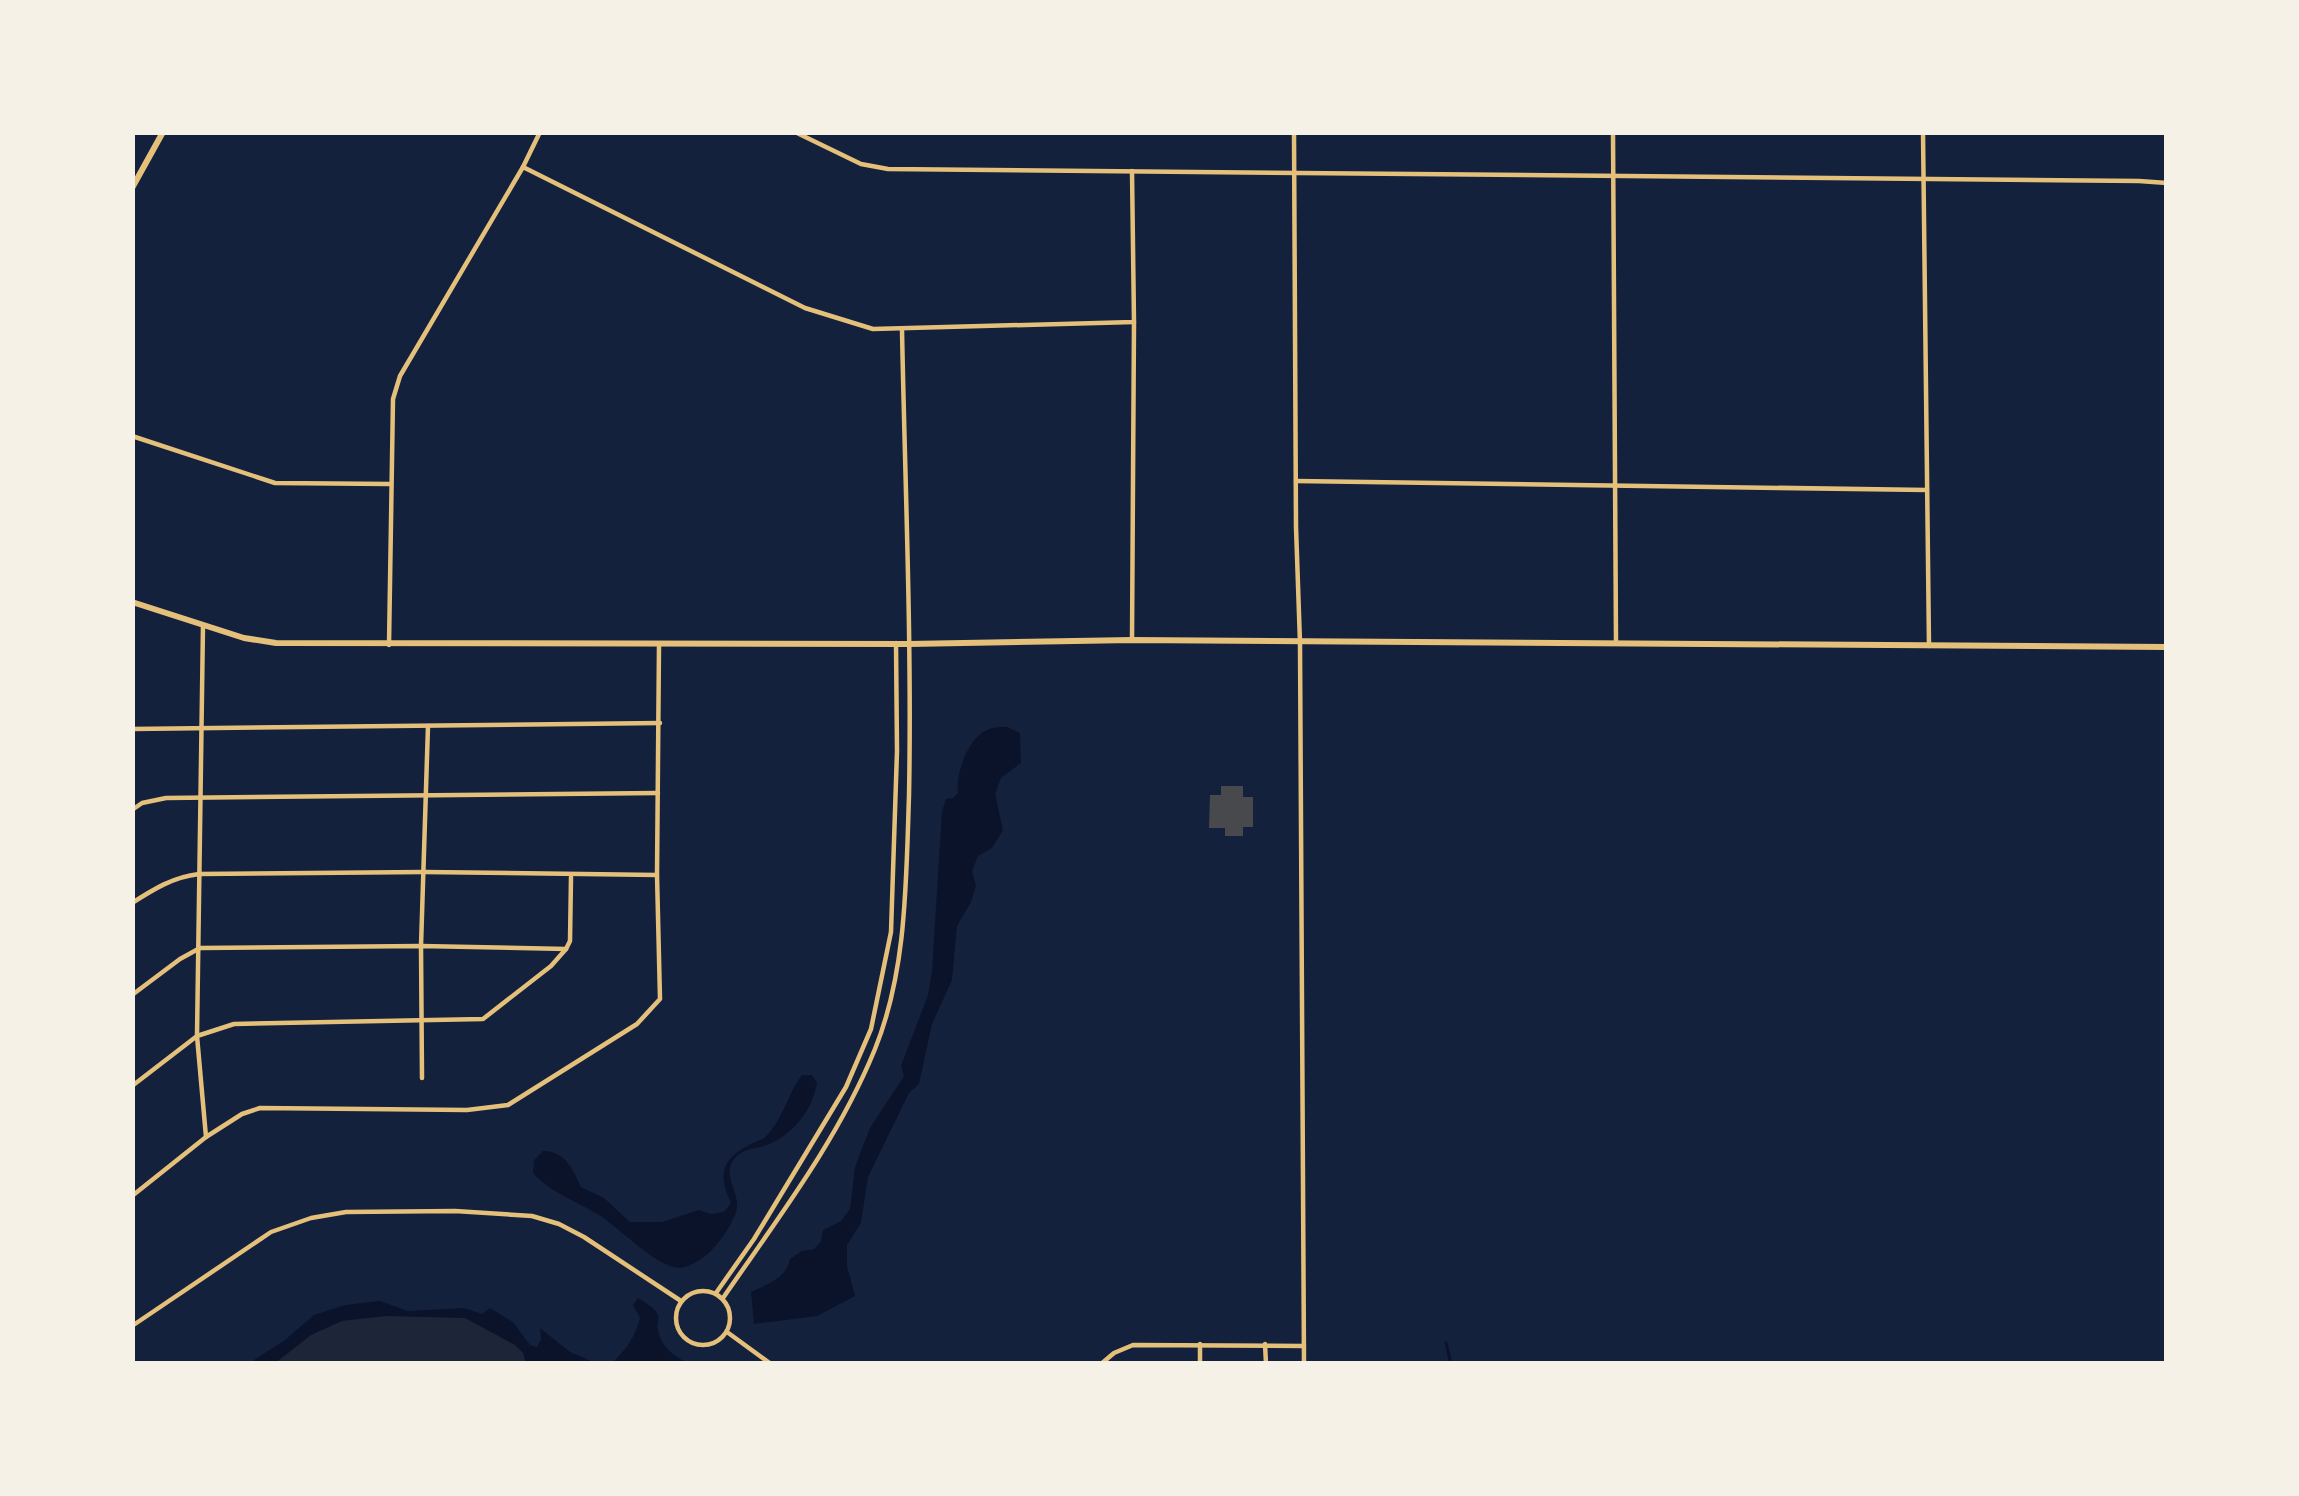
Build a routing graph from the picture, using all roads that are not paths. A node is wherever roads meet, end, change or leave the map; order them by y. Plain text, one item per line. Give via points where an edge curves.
1 (163, 132) edge
2 (540, 132) edge
3 (795, 132) edge
4 (1294, 132) edge
5 (1613, 132) edge
6 (1923, 132) edge
7 (523, 167) junction
8 (1132, 170) junction
9 (1294, 171) junction
10 (1613, 177) junction
11 (1925, 179) junction
12 (2167, 183) edge
13 (132, 188) edge
14 (1134, 322) junction
15 (902, 330) junction
16 (132, 436) edge
17 (1296, 481) junction
18 (391, 484) junction
19 (1614, 485) junction
20 (1928, 490) junction
21 (132, 602) edge
22 (203, 625) junction
23 (1132, 640) junction
24 (659, 643) junction
25 (896, 643) junction
26 (1300, 643) junction
27 (1616, 643) junction
28 (909, 644) junction
29 (389, 645) junction
30 (1929, 646) junction
31 (2167, 647) edge
32 (660, 724) junction
33 (428, 726) junction
34 (201, 728) junction
35 (132, 729) edge
36 (658, 793) junction
37 (424, 796) junction
38 (200, 798) junction
39 (132, 810) edge
40 (424, 872) junction
41 (199, 874) junction
42 (571, 874) junction
43 (657, 875) junction
44 (132, 903) edge
45 (421, 946) junction
46 (200, 948) junction
47 (566, 949) junction
48 (132, 995) edge
49 (422, 1020) junction
50 (197, 1036) junction
51 (422, 1078) dead end
52 (132, 1086) edge
53 (206, 1137) junction
54 (132, 1196) edge
55 (720, 1296) junction
56 (681, 1301) junction
57 (132, 1326) edge
58 (727, 1331) junction
59 (1265, 1344) junction
60 (1200, 1345) junction
61 (1304, 1346) junction
62 (771, 1364) edge
63 (1101, 1364) edge
64 (1200, 1364) edge
65 (1266, 1364) edge
66 (1304, 1364) edge

1 - 13 street
2 - 7 street
3 - 8 street via 889,169
4 - 9 street
5 - 10 street
6 - 11 street
7 - 15 street via 806,308
7 - 18 street via 400,376
8 - 9 street
8 - 14 street
9 - 10 street
9 - 17 street
10 - 11 street
10 - 19 street
11 - 12 street
11 - 20 street
14 - 15 street
14 - 23 street
15 - 28 street
16 - 18 street via 275,483
17 - 19 street
17 - 26 street
18 - 29 street
19 - 20 street
19 - 27 street
20 - 30 street
21 - 22 street
22 - 29 street via 276,643
22 - 34 street
23 - 26 street
23 - 28 street
24 - 25 street
24 - 29 street
24 - 32 street
25 - 28 street
25 - 55 street via 891,932 871,1029 843,1093
26 - 27 street
26 - 61 street
27 - 30 street
28 - 55 street via 905,896 896,975 876,1046 811,1171
30 - 31 street
32 - 33 street
32 - 36 street
33 - 34 street
33 - 37 street
34 - 35 street
34 - 38 street
36 - 37 street
36 - 43 street
37 - 38 street
37 - 40 street
38 - 39 street
38 - 41 street
40 - 41 street
40 - 42 street
40 - 45 street
41 - 44 street
41 - 46 street
42 - 43 street
42 - 47 street
43 - 53 street via 660,999 638,1024 508,1105 260,1108
45 - 46 street
45 - 47 street
45 - 49 street
46 - 48 street
46 - 50 street
47 - 49 street via 483,1019
49 - 50 street via 234,1024
49 - 51 street
50 - 52 street
50 - 53 street
53 - 54 street
55 - 56 street via 698,1291
55 - 58 street via 730,1313
56 - 57 street via 584,1237 532,1216 346,1212 271,1232
56 - 58 street via 676,1323 690,1342 706,1346
58 - 62 street
59 - 60 street
59 - 61 street
59 - 65 street
60 - 63 street via 1133,1345
60 - 64 street
61 - 66 street

